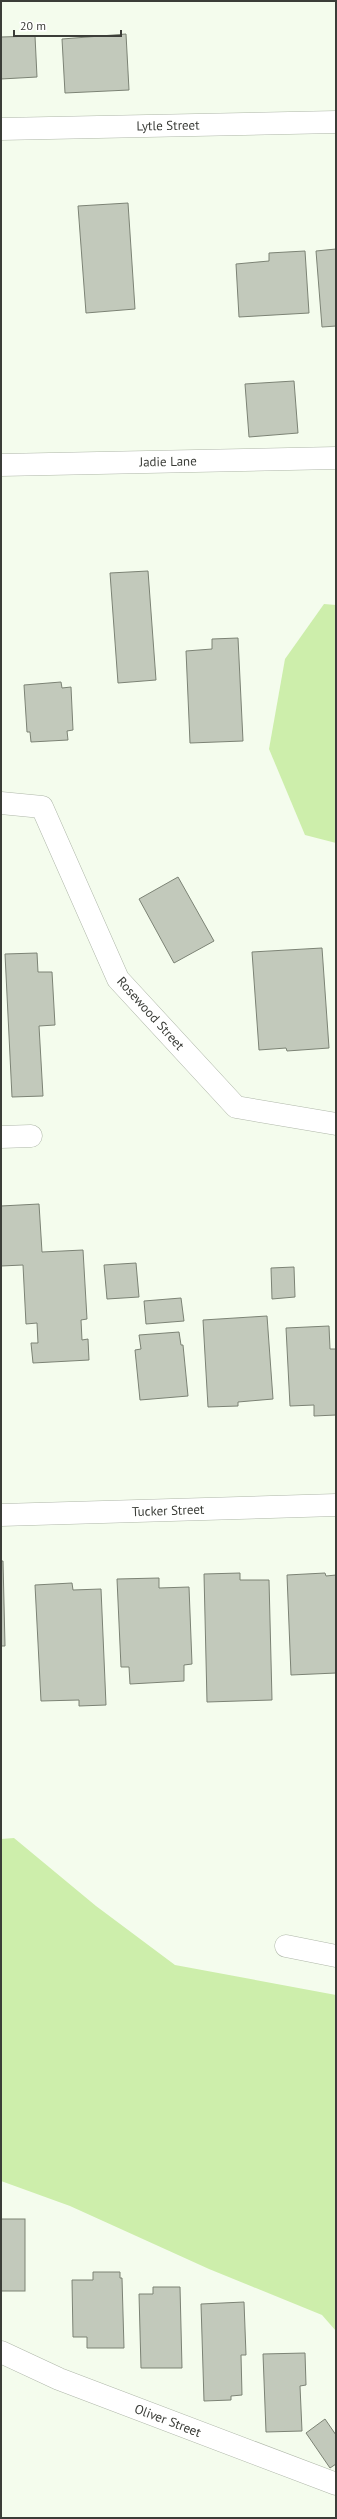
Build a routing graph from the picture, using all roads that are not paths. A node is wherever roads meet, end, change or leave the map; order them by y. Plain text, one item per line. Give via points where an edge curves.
1 (336, 122) edge
2 (1, 129) edge
3 (336, 458) edge
4 (1, 464) edge
5 (1, 803) edge
6 (336, 1124) edge
7 (31, 1136) dead end
8 (1, 1137) edge
9 (336, 1505) edge
10 (1, 1515) edge
11 (286, 1946) dead end
12 (336, 1956) edge
13 (1, 2352) edge
14 (336, 2484) edge

1 - 2 street, Lytle Street
3 - 4 street, Jadie Lane
5 - 6 street, Rosewood Street via 42,807 118,979 236,1107
7 - 8 street
9 - 10 street, Tucker Street
11 - 12 street
13 - 14 street, Oliver Street via 59,2379

